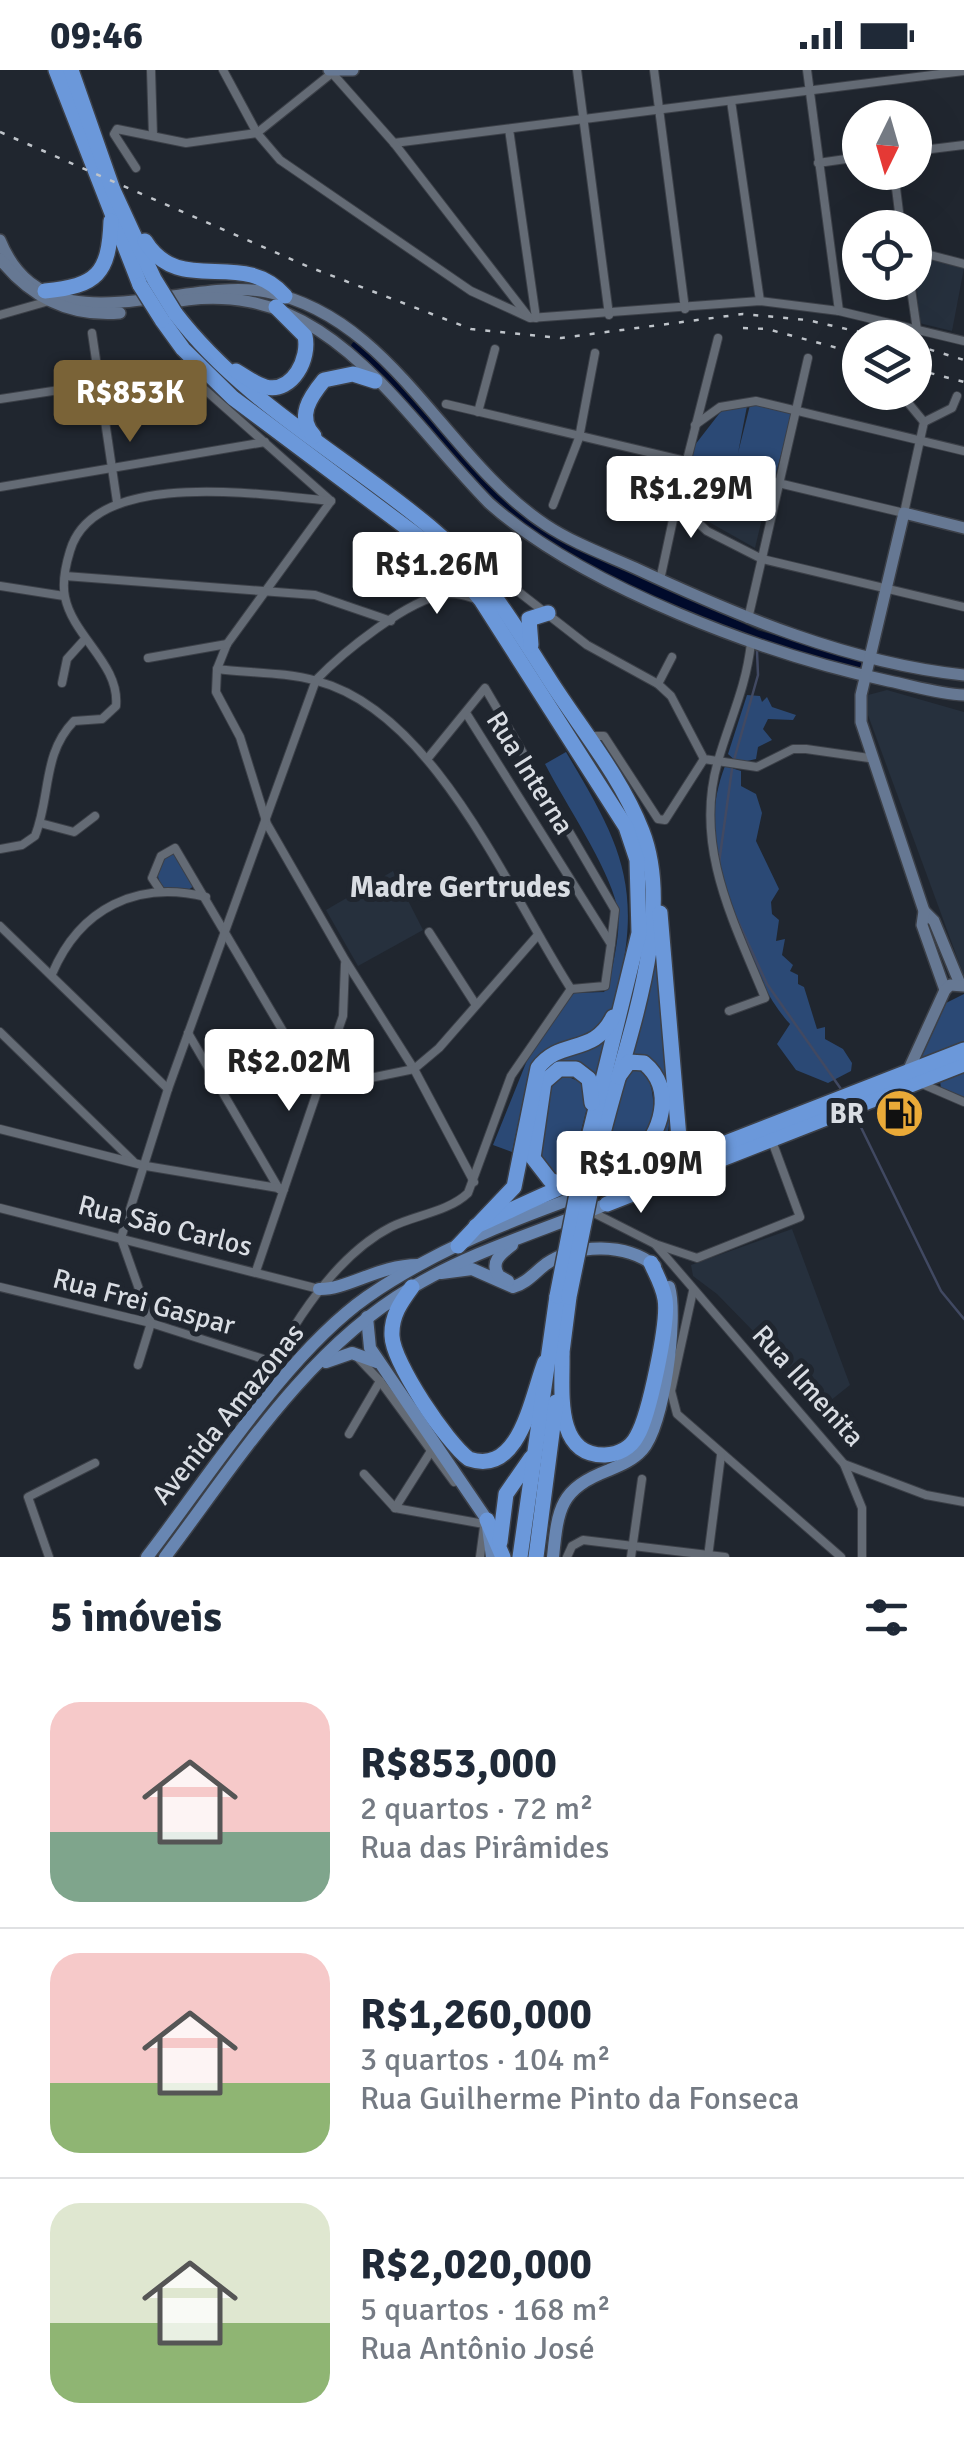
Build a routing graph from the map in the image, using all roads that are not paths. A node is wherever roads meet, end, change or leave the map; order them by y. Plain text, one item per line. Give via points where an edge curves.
1 (56, 70) edge
2 (71, 70) edge
3 (151, 70) edge
4 (223, 70) edge
5 (354, 70) edge
6 (577, 70) edge
7 (654, 70) edge
8 (807, 70) edge
9 (964, 71) edge
10 (331, 72) edge
11 (810, 90) junction
12 (731, 101) junction
13 (659, 110) junction
14 (585, 120) junction
15 (510, 129) junction
16 (257, 134) junction
17 (152, 136) junction
18 (394, 143) junction
19 (964, 145) edge
20 (932, 149) edge
21 (842, 160) edge
22 (818, 162) junction
23 (136, 168) dead end
24 (113, 190) junction
25 (111, 217) junction
26 (0, 240) edge
27 (932, 256) edge
28 (0, 259) edge
29 (964, 264) edge
30 (147, 282) junction
31 (26, 287) junction
32 (47, 296) junction
33 (281, 301) junction
34 (760, 301) junction
35 (685, 309) junction
36 (25, 310) junction
37 (839, 311) junction
38 (0, 315) edge
39 (609, 315) junction
40 (168, 316) junction
41 (533, 318) junction
42 (876, 320) edge
43 (92, 333) dead end
44 (932, 333) edge
45 (718, 338) dead end
46 (964, 341) edge
47 (495, 349) dead end
48 (204, 352) junction
49 (595, 353) dead end
50 (808, 358) dead end
51 (186, 373) junction
52 (207, 374) junction
53 (375, 381) junction
54 (99, 384) junction
55 (957, 396) dead end
56 (0, 400) edge
57 (446, 404) dead end
58 (796, 408) junction
59 (914, 410) edge
60 (478, 412) junction
61 (924, 422) junction
62 (695, 425) junction
63 (579, 438) junction
64 (920, 440) junction
65 (265, 442) junction
66 (964, 451) edge
67 (335, 456) junction
68 (687, 459) junction
69 (112, 467) junction
70 (684, 472) junction
71 (778, 481) junction
72 (0, 486) edge
73 (330, 501) junction
74 (117, 502) junction
75 (552, 505) dead end
76 (904, 513) junction
77 (519, 516) junction
78 (964, 528) edge
79 (762, 559) junction
80 (465, 560) junction
81 (65, 576) junction
82 (660, 580) junction
83 (0, 586) edge
84 (886, 587) junction
85 (267, 588) junction
86 (64, 596) junction
87 (480, 600) junction
88 (964, 607) edge
89 (548, 612) junction
90 (748, 619) junction
91 (391, 621) junction
92 (85, 639) junction
93 (751, 643) junction
94 (227, 644) junction
95 (533, 654) junction
96 (870, 655) junction
97 (672, 656) dead end
98 (148, 658) dead end
99 (218, 669) junction
100 (964, 675) edge
101 (865, 676) junction
102 (316, 680) junction
103 (62, 683) dead end
104 (658, 684) junction
105 (964, 695) edge
106 (466, 713) junction
107 (586, 736) junction
108 (428, 758) junction
109 (870, 758) junction
110 (704, 759) junction
111 (717, 762) junction
112 (95, 816) dead end
113 (40, 823) junction
114 (267, 824) junction
115 (0, 849) edge
116 (650, 858) junction
117 (160, 890) junction
118 (206, 897) junction
119 (924, 911) junction
120 (0, 926) edge
121 (429, 932) dead end
122 (226, 934) junction
123 (537, 936) junction
124 (610, 944) junction
125 (345, 960) junction
126 (52, 974) junction
127 (962, 985) edge
128 (570, 988) junction
129 (624, 990) junction
130 (945, 990) junction
131 (476, 1005) junction
132 (729, 1010) dead end
133 (0, 1032) edge
134 (188, 1033) junction
135 (10, 1042) junction
136 (964, 1050) edge
137 (0, 1052) edge
138 (964, 1064) edge
139 (414, 1068) junction
140 (912, 1076) junction
141 (614, 1085) junction
142 (168, 1088) junction
143 (317, 1088) junction
144 (964, 1102) edge
145 (834, 1106) junction
146 (0, 1128) edge
147 (770, 1136) junction
148 (590, 1148) junction
149 (705, 1151) junction
150 (634, 1160) junction
151 (135, 1163) junction
152 (146, 1166) junction
153 (474, 1182) junction
154 (568, 1187) junction
155 (281, 1189) junction
156 (607, 1204) junction
157 (0, 1208) edge
158 (589, 1211) junction
159 (609, 1222) junction
160 (476, 1226) junction
161 (524, 1236) junction
162 (121, 1238) junction
163 (656, 1244) junction
164 (458, 1246) junction
165 (650, 1263) junction
166 (420, 1264) junction
167 (256, 1271) junction
168 (440, 1274) junction
169 (397, 1278) junction
170 (526, 1282) junction
171 (0, 1287) edge
172 (412, 1287) junction
173 (319, 1288) junction
174 (693, 1291) junction
175 (563, 1296) junction
176 (367, 1318) junction
177 (151, 1323) junction
178 (352, 1353) junction
179 (562, 1354) junction
180 (545, 1362) junction
181 (276, 1363) junction
182 (381, 1364) junction
183 (138, 1365) dead end
184 (315, 1368) junction
185 (380, 1381) junction
186 (256, 1416) junction
187 (264, 1429) junction
188 (349, 1434) dead end
189 (431, 1450) junction
190 (533, 1455) junction
191 (721, 1455) junction
192 (95, 1463) dead end
193 (844, 1464) junction
194 (364, 1474) dead end
195 (642, 1480) dead end
196 (964, 1502) edge
197 (394, 1508) junction
198 (486, 1522) junction
199 (632, 1545) junction
200 (498, 1552) edge
201 (708, 1556) edge
202 (48, 1557) edge
203 (147, 1557) edge
204 (165, 1557) edge
205 (480, 1557) edge
206 (520, 1557) edge
207 (536, 1557) edge
208 (552, 1557) edge
209 (567, 1557) edge
210 (631, 1557) edge
211 (724, 1557) edge
212 (842, 1557) edge
213 (862, 1557) edge

1 - 25 highway
2 - 24 highway
3 - 17 street
4 - 16 street
5 - 10 main road
6 - 14 street
7 - 13 street
8 - 11 street
9 - 11 street
10 - 16 street
10 - 18 street
11 - 12 street
11 - 22 street
12 - 13 street
12 - 34 street
13 - 14 street
13 - 35 street
14 - 15 street
14 - 39 street
15 - 18 street
15 - 41 street
16 - 17 street via 186,143
16 - 41 street via 320,190 470,291
17 - 23 street via 125,129 114,134
18 - 41 street
19 - 20 street
21 - 22 street
22 - 37 street
24 - 30 highway
24 - 33 highway via 164,265 248,273 272,281
25 - 30 highway
25 - 32 highway via 109,250 98,275
26 - 32 main road
27 - 29 street
28 - 31 main road
30 - 40 highway, bridge
31 - 32 main road
31 - 36 street
32 - 33 main road via 104,306 208,288
32 - 36 street
33 - 48 highway via 308,346 302,365 285,382 263,387
33 - 53 main road via 324,331
33 - 77 main road via 355,332
34 - 35 street
34 - 37 street
35 - 39 street
36 - 38 street
37 - 42 street
39 - 41 street
40 - 48 highway
40 - 52 highway
43 - 54 street
44 - 46 street
45 - 62 street
47 - 60 street
48 - 67 highway
49 - 63 street
50 - 58 street
51 - 52 street
51 - 54 street
51 - 65 street
52 - 87 highway via 409,526 447,558
53 - 67 highway via 330,376 308,403 308,430
53 - 77 main road
54 - 56 street
54 - 69 street
55 - 61 street via 952,408
57 - 60 street
58 - 62 street via 741,401
58 - 64 street
58 - 71 street
59 - 61 street
60 - 63 street
61 - 64 street
62 - 68 street
63 - 68 street
63 - 75 street
64 - 66 street
64 - 76 street
65 - 69 street
65 - 73 street
67 - 80 highway
68 - 70 street
68 - 71 street
69 - 72 street
69 - 74 street
70 - 79 street via 695,520
70 - 82 street
71 - 76 street
71 - 79 street
73 - 74 street via 199,492
73 - 85 street
74 - 81 street via 80,526
76 - 78 main road
76 - 84 main road
77 - 82 main road
77 - 93 main road via 580,566
79 - 84 street
79 - 90 street
80 - 89 street via 474,558
80 - 95 highway
81 - 85 street
81 - 86 street
82 - 90 main road
83 - 86 street
84 - 88 street
84 - 96 main road
85 - 91 street via 315,595
85 - 94 street
86 - 92 street
87 - 91 street via 439,594
87 - 129 highway via 626,827 638,860 641,901
89 - 95 highway via 529,618
89 - 104 street via 587,645
90 - 96 main road
91 - 102 street
92 - 103 street via 67,659
92 - 113 street via 118,690 116,706 102,718 74,721 59,737 44,780
93 - 101 main road
93 - 111 street via 739,707
94 - 98 street
94 - 99 street
95 - 107 highway
96 - 100 main road
96 - 101 main road
97 - 104 street
99 - 102 street
99 - 114 street via 219,702 240,737
101 - 105 main road
101 - 109 main road via 861,722
102 - 108 street via 390,722
102 - 114 street
104 - 110 street
106 - 108 street
106 - 124 street, Rua Interna
106 - 124 street via 485,688 615,910
107 - 110 street via 604,736 658,819 665,820
107 - 116 highway via 613,774
108 - 123 street
109 - 111 street via 806,748 756,767
109 - 119 main road
110 - 111 street
111 - 132 street via 714,869 765,998
112 - 113 street via 74,832
113 - 115 street via 30,840
114 - 122 street
114 - 125 street
116 - 141 highway via 646,964
116 - 149 highway via 660,903 679,1138
117 - 118 street
117 - 118 street via 152,879 161,856 175,848
117 - 126 street via 93,915
118 - 122 street
119 - 127 main road
119 - 130 main road via 922,925
120 - 126 street
121 - 131 street
122 - 134 street
122 - 143 street
123 - 128 street
123 - 131 street
124 - 128 street via 605,986
125 - 139 street
125 - 143 street via 342,1016
126 - 142 street
127 - 130 main road
128 - 153 street via 511,1076
129 - 148 highway
129 - 160 highway via 597,1040 550,1054 538,1068 514,1187
130 - 140 main road
131 - 139 street
133 - 135 street
134 - 142 street
134 - 155 street
135 - 137 street
135 - 151 street
136 - 140 highway
138 - 140 highway
139 - 143 street
139 - 153 street
140 - 144 street
140 - 145 highway, Avenida Amazonas
141 - 148 highway
141 - 150 highway via 624,1066 635,1062 652,1070 658,1086 660,1124
142 - 152 street
143 - 155 street
145 - 147 highway, Avenida Amazonas
145 - 149 highway, Avenida Amazonas
146 - 151 street
147 - 156 highway, Avenida Amazonas
147 - 163 street via 800,1216 693,1260
148 - 154 highway via 588,1079 576,1069 558,1069 544,1082 533,1158 550,1180
148 - 175 highway, bridge
149 - 150 highway via 672,1150
149 - 164 main road, Avenida Amazonas
150 - 154 highway
151 - 152 street
152 - 155 street
152 - 162 street
153 - 173 street via 457,1202 388,1228
154 - 160 highway
155 - 167 street
156 - 158 main road, Avenida Amazonas
156 - 159 street
157 - 162 street, Rua São Carlos
158 - 159 street
158 - 161 main road, Avenida Amazonas
159 - 163 street
160 - 164 highway
161 - 168 main road, Avenida Amazonas
161 - 170 main road via 497,1257 496,1271 504,1280
162 - 167 street, Rua São Carlos
162 - 177 street
163 - 174 street, Rua Ilmenita
164 - 166 main road, Avenida Amazonas
165 - 170 main road via 616,1249 590,1250 548,1262
165 - 179 highway via 665,1318 642,1426 625,1449 590,1452 567,1431
165 - 208 main road via 668,1284 674,1311 655,1426 630,1460 576,1482 559,1512
166 - 169 main road, Avenida Amazonas
166 - 173 main road via 380,1268
167 - 173 street, Rua São Carlos
168 - 170 main road via 472,1269 507,1287
168 - 172 main road, Avenida Amazonas
169 - 176 main road
169 - 186 main road, Avenida Amazonas via 326,1332
171 - 177 street, Rua Frei Gaspar
172 - 176 main road, Avenida Amazonas
172 - 180 highway via 392,1326 395,1356 469,1460 495,1462 509,1454
173 - 181 street
174 - 191 street via 671,1402
174 - 193 street, Rua Ilmenita
175 - 179 highway
175 - 180 highway
176 - 182 main road via 366,1334
176 - 184 main road, Avenida Amazonas
177 - 181 street, Rua Frei Gaspar
177 - 183 street
178 - 182 main road
178 - 184 main road
178 - 185 street
179 - 207 highway
180 - 190 highway
181 - 186 street
182 - 198 main road
184 - 187 main road, Avenida Amazonas
185 - 188 street
185 - 189 street
186 - 187 main road
186 - 203 main road, Avenida Amazonas
187 - 204 main road, Avenida Amazonas
189 - 197 street
189 - 198 street
190 - 200 highway via 506,1494
190 - 206 highway
191 - 201 street
191 - 212 street
192 - 202 street via 28,1497
193 - 196 street, Rua Ilmenita
193 - 213 street via 862,1508
194 - 197 street
195 - 199 street
197 - 198 street
198 - 200 highway
198 - 205 street
199 - 201 street
199 - 209 street via 583,1540
199 - 210 street
201 - 211 street

